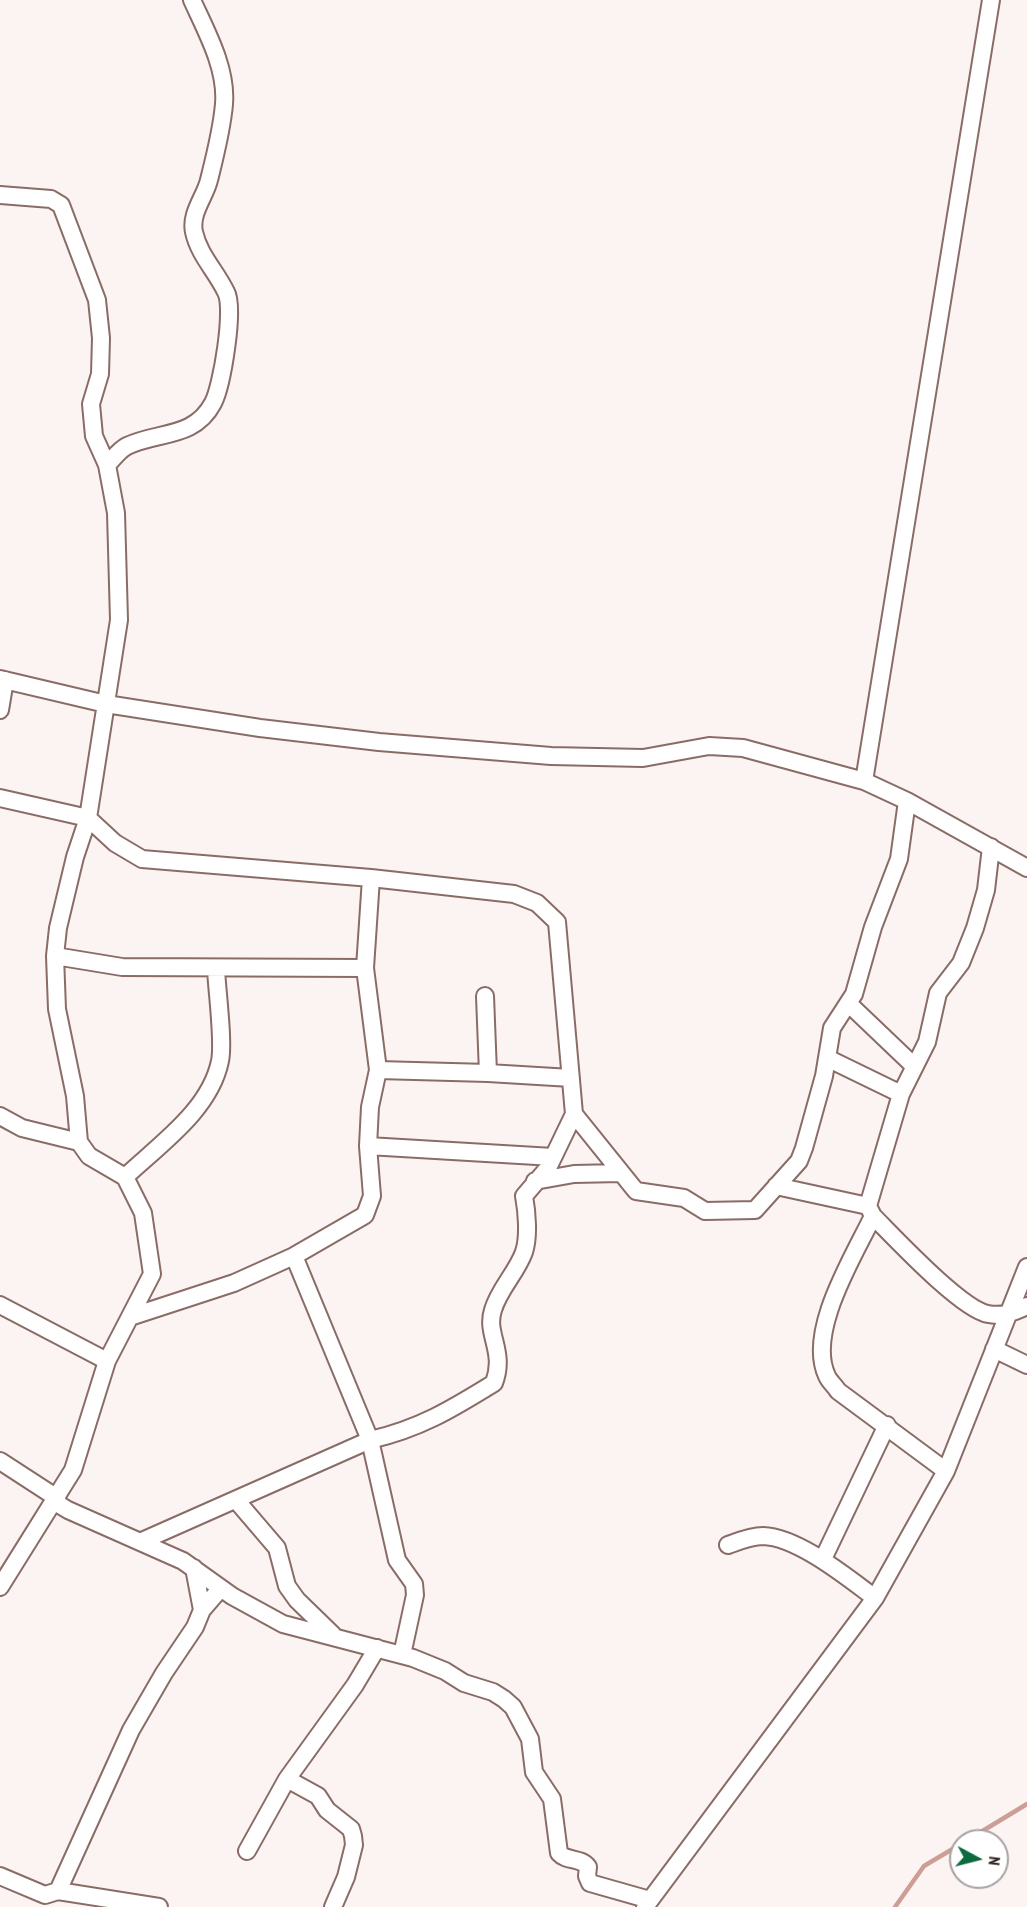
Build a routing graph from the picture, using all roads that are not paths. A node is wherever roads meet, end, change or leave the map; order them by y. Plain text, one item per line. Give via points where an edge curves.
1 (192, 0) edge
2 (991, 0) edge
3 (0, 195) edge
4 (107, 465) junction
5 (3, 679) edge
6 (106, 704) junction
7 (0, 710) edge
8 (864, 781) junction
9 (0, 798) edge
10 (908, 801) junction
11 (88, 818) junction
12 (991, 848) junction
13 (1027, 868) edge
14 (371, 879) junction
15 (55, 956) junction
16 (364, 968) junction
17 (216, 969) junction
18 (485, 996) dead end
19 (849, 1004) junction
20 (827, 1058) junction
21 (914, 1066) junction
22 (378, 1070) junction
23 (488, 1073) junction
24 (571, 1078) junction
25 (900, 1094) junction
26 (574, 1114) junction
27 (0, 1116) edge
28 (79, 1142) junction
29 (368, 1146) junction
30 (553, 1157) junction
31 (620, 1173) junction
32 (125, 1177) junction
33 (535, 1180) junction
34 (776, 1186) junction
35 (871, 1211) junction
36 (294, 1256) junction
37 (1027, 1267) edge
38 (0, 1305) edge
39 (1027, 1306) edge
40 (1008, 1315) junction
41 (130, 1317) junction
42 (994, 1349) junction
43 (107, 1361) junction
44 (1027, 1365) edge
45 (888, 1425) junction
46 (370, 1440) junction
47 (0, 1461) edge
48 (946, 1470) junction
49 (57, 1497) junction
50 (236, 1500) junction
51 (142, 1541) junction
52 (728, 1545) dead end
53 (823, 1559) junction
54 (194, 1568) junction
55 (0, 1587) edge
56 (221, 1588) junction
57 (875, 1598) junction
58 (297, 1600) junction
59 (202, 1610) junction
60 (293, 1626) junction
61 (334, 1637) junction
62 (377, 1648) junction
63 (402, 1655) junction
64 (287, 1779) junction
65 (247, 1851) dead end
66 (0, 1876) edge
67 (58, 1891) junction
68 (648, 1903) edge
69 (159, 1907) edge
70 (333, 1907) edge

1 - 4 street via 218,60 224,102 209,183 195,213 194,231 230,304 223,361 214,402 202,420 185,431 127,446
2 - 8 street
3 - 4 street via 51,199 61,205 66,216 97,300 100,374 91,404 94,436
4 - 6 street via 116,513 119,620
5 - 6 street
5 - 7 street
6 - 8 street via 260,728 551,756 643,758 708,746 743,748
6 - 11 street
8 - 10 street
9 - 11 street
10 - 12 street
10 - 19 street via 899,859
11 - 14 street via 114,843 142,860
11 - 15 street via 60,918
12 - 13 street
12 - 21 street via 986,890 975,928 961,963 938,993 927,1042
14 - 16 street
14 - 24 street via 514,894 537,903 557,922
15 - 17 street via 122,967
15 - 28 street via 57,1009 75,1096
16 - 17 street
16 - 22 street
17 - 32 street via 221,1059 214,1082 202,1103
18 - 23 street
19 - 20 street via 834,1021
19 - 21 street
20 - 25 street
20 - 34 street via 802,1155
21 - 25 street
22 - 23 street
22 - 29 street via 370,1107
23 - 24 street
24 - 26 street
25 - 35 street
26 - 30 street
26 - 31 street
27 - 28 street via 22,1128
28 - 32 street via 89,1156
29 - 30 street
29 - 36 street via 372,1196 365,1215
30 - 33 street
31 - 33 street
31 - 34 street via 636,1191 684,1198 705,1212 755,1210
32 - 41 street via 143,1213 152,1274
33 - 46 street via 524,1197 525,1251 493,1310 492,1326 500,1361 494,1383 405,1433
34 - 35 street
35 - 40 street via 929,1272 977,1311
35 - 45 street via 822,1328 823,1359 826,1376 838,1391
36 - 41 street via 234,1283
36 - 46 street
37 - 40 street
38 - 43 street
39 - 40 street
40 - 42 street
41 - 43 street
42 - 44 street
42 - 48 street
43 - 49 street via 73,1470
45 - 48 street
45 - 53 street
46 - 50 street
46 - 63 street via 397,1560 414,1584
47 - 49 street
48 - 57 street
49 - 51 street via 58,1504 68,1510
49 - 55 street
50 - 51 street
50 - 58 street via 277,1548 287,1586
51 - 54 street
52 - 53 street via 747,1538 772,1537
53 - 57 street
54 - 56 street
54 - 59 street
56 - 59 street
56 - 60 street
57 - 68 street
58 - 60 street
58 - 61 street
59 - 67 street via 195,1628 131,1730
60 - 61 street
61 - 62 street
62 - 63 street
62 - 64 street
63 - 68 street via 493,1692 513,1707 530,1739 534,1772 552,1799 559,1853 584,1862 590,1883
64 - 65 street
64 - 70 street via 318,1796 327,1810 351,1829 354,1845
66 - 67 street via 45,1895
67 - 69 street

